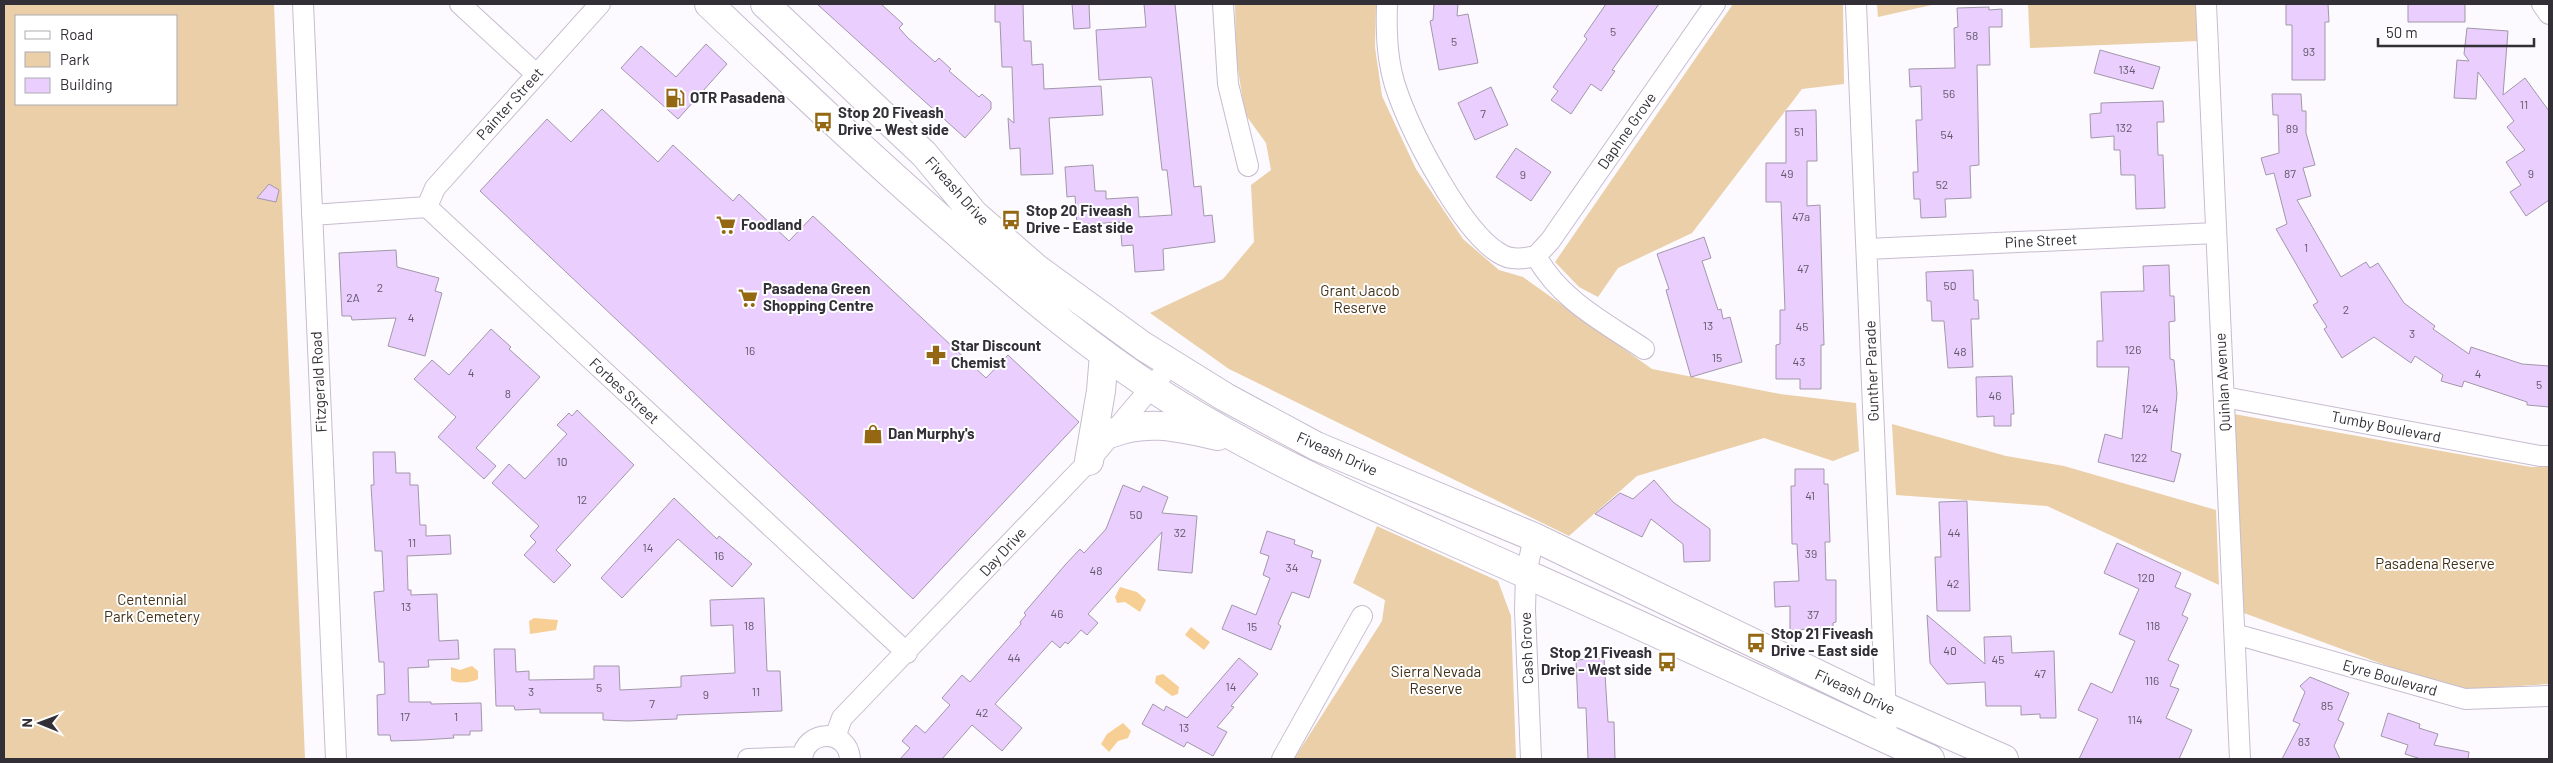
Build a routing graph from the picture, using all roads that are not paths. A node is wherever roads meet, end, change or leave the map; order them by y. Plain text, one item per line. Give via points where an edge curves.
1 (303, 4) edge
2 (460, 4) edge
3 (600, 4) edge
4 (709, 4) edge
5 (765, 4) edge
6 (1224, 4) edge
7 (1387, 4) edge
8 (1715, 4) edge
9 (1856, 4) edge
10 (2206, 4) edge
11 (2542, 4) edge
12 (2549, 14) edge
13 (536, 74) junction
14 (1248, 166) dead end
15 (427, 207) junction
16 (312, 215) junction
17 (2216, 233) junction
18 (1867, 249) junction
19 (1536, 256) junction
20 (1644, 348) dead end
21 (1104, 354) junction
22 (1171, 364) junction
23 (1151, 387) junction
24 (2224, 397) junction
25 (1112, 433) junction
26 (1238, 441) junction
27 (2549, 456) edge
28 (1089, 461) junction
29 (1534, 537) junction
30 (1526, 574) junction
31 (1362, 616) dead end
32 (2235, 634) junction
33 (907, 653) junction
34 (2549, 696) edge
35 (1886, 707) junction
36 (835, 737) junction
37 (1886, 739) junction
38 (802, 758) edge
39 (336, 759) edge
40 (748, 759) edge
41 (850, 759) edge
42 (1282, 759) edge
43 (1531, 759) edge
44 (1930, 759) edge
45 (2004, 759) edge
46 (2240, 759) edge

1 - 16 street, Fitzgerald Road
2 - 13 street
3 - 13 street, Painter Street
4 - 21 main road, Fiveash Drive via 908,190 1040,306
5 - 22 main road, Fiveash Drive via 924,154 974,214 1036,268
6 - 14 street via 1228,84
7 - 19 street via 1386,43 1397,93 1437,178 1477,234 1500,254 1520,260
8 - 19 street, Daphne Grove via 1550,242
9 - 18 street, Gunther Parade
10 - 17 street, Quinlan Avenue
11 - 12 street
13 - 15 street, Painter Street via 435,188
15 - 16 street
15 - 33 street, Forbes Street
16 - 39 street, Fitzgerald Road
17 - 18 street, Pine Street
17 - 24 street, Quinlan Avenue
18 - 35 street, Gunther Parade
19 - 20 street via 1546,276 1572,301
21 - 23 main road, Fiveash Drive
21 - 28 main road
22 - 23 street, Day Drive
22 - 29 main road, Fiveash Drive via 1316,446
23 - 25 street, Day Drive
23 - 26 main road, Fiveash Drive
24 - 27 street, Tumby Boulevard
24 - 32 street, Quinlan Avenue
25 - 26 main road via 1132,426 1165,425
25 - 28 street, Day Drive
26 - 30 main road, Fiveash Drive via 1344,495
28 - 33 street, Day Drive
29 - 30 street, Cash Grove
29 - 35 main road, Fiveash Drive
30 - 37 main road, Fiveash Drive
30 - 43 street, Cash Grove
31 - 42 street
32 - 34 street, Eyre Boulevard via 2465,700
32 - 46 street, Quinlan Avenue
33 - 36 street, Day Drive via 842,718
35 - 37 street, Gunther Parade
35 - 45 main road, Fiveash Drive
36 - 38 street via 828,735 814,739 804,750
36 - 41 street via 847,747
37 - 44 main road, Fiveash Drive
38 - 40 street

